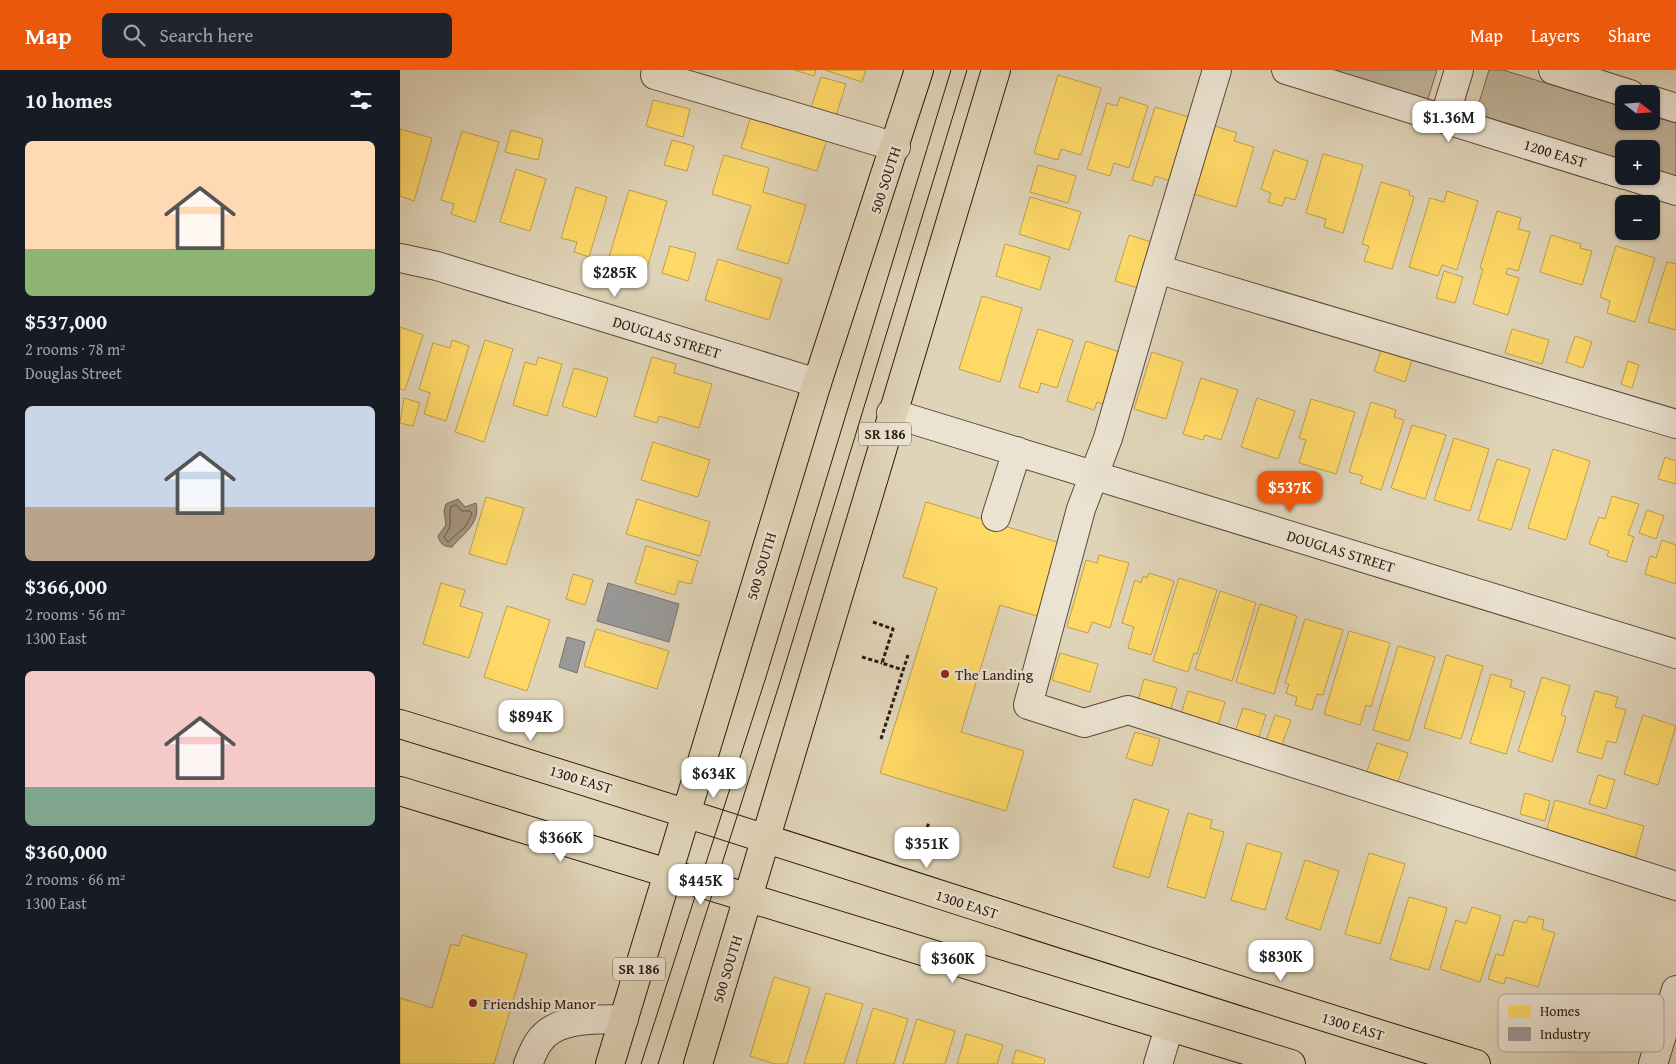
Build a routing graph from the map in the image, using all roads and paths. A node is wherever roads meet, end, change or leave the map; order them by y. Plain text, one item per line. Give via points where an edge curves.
1 (919, 70) edge
2 (996, 70) edge
3 (1217, 70) edge
4 (1286, 70) edge
5 (1459, 70) edge
6 (1553, 70) edge
7 (655, 75) dead end
8 (1615, 89) edge
9 (1660, 103) edge
10 (1676, 108) edge
11 (1444, 119) junction
12 (896, 147) junction
13 (1615, 172) edge
14 (1657, 185) edge
15 (1676, 191) edge
16 (400, 258) edge
17 (1157, 269) junction
18 (817, 383) junction
19 (891, 413) junction
20 (1676, 424) edge
21 (1017, 451) junction
22 (1094, 475) junction
23 (996, 517) dead end
24 (873, 622) dead end
25 (1676, 654) edge
26 (908, 656) dead end
27 (862, 657) dead end
28 (882, 663) junction
29 (903, 670) junction
30 (400, 724) edge
31 (881, 739) dead end
32 (400, 791) edge
33 (685, 812) junction
34 (928, 822) dead end
35 (766, 839) junction
36 (921, 846) dead end
37 (667, 873) junction
38 (1676, 886) edge
39 (749, 899) junction
40 (1676, 990) edge
41 (624, 1019) junction
42 (1169, 1028) junction
43 (1664, 1029) edge
44 (1657, 1052) edge
45 (528, 1064) edge
46 (610, 1064) edge
47 (698, 1064) edge
48 (1158, 1064) edge
49 (1291, 1064) edge
50 (1476, 1064) edge
51 (1653, 1064) edge

1 - 12 main road, 500 SOUTH / SR 186
2 - 19 main road, 500 SOUTH / SR 186
3 - 17 street
4 - 11 street, 1200 EAST
5 - 11 street
6 - 8 street
7 - 12 street
9 - 10 street
11 - 13 street, 1200 EAST
12 - 18 main road, 500 SOUTH / SR 186
14 - 15 street
16 - 18 street, DOUGLAS STREET via 436,266
17 - 20 street
17 - 22 street via 1108,438
18 - 33 main road, 500 SOUTH / SR 186
19 - 21 street, DOUGLAS STREET
19 - 35 main road, 500 SOUTH / SR 186
21 - 22 street, DOUGLAS STREET
21 - 23 street
22 - 25 street, DOUGLAS STREET
22 - 38 street via 1081,508 1028,705 1084,723 1128,710
24 - 28 path via 893,629
26 - 29 path
27 - 28 path
28 - 29 path
29 - 31 path
30 - 33 main road, 1300 EAST
32 - 37 main road
33 - 35 main road, 1300 EAST
33 - 37 main road, 500 SOUTH / SR 186
34 - 36 path
35 - 39 main road, 500 SOUTH / SR 186
35 - 50 main road, 1300 EAST via 1185,975
37 - 39 main road
37 - 41 main road, 500 SOUTH / SR 186
39 - 42 main road
39 - 47 main road, 500 SOUTH / SR 186
40 - 43 street
41 - 45 street via 583,1021 558,1027 538,1043
41 - 46 main road, 500 SOUTH / SR 186
42 - 48 street
42 - 49 main road
44 - 51 street

